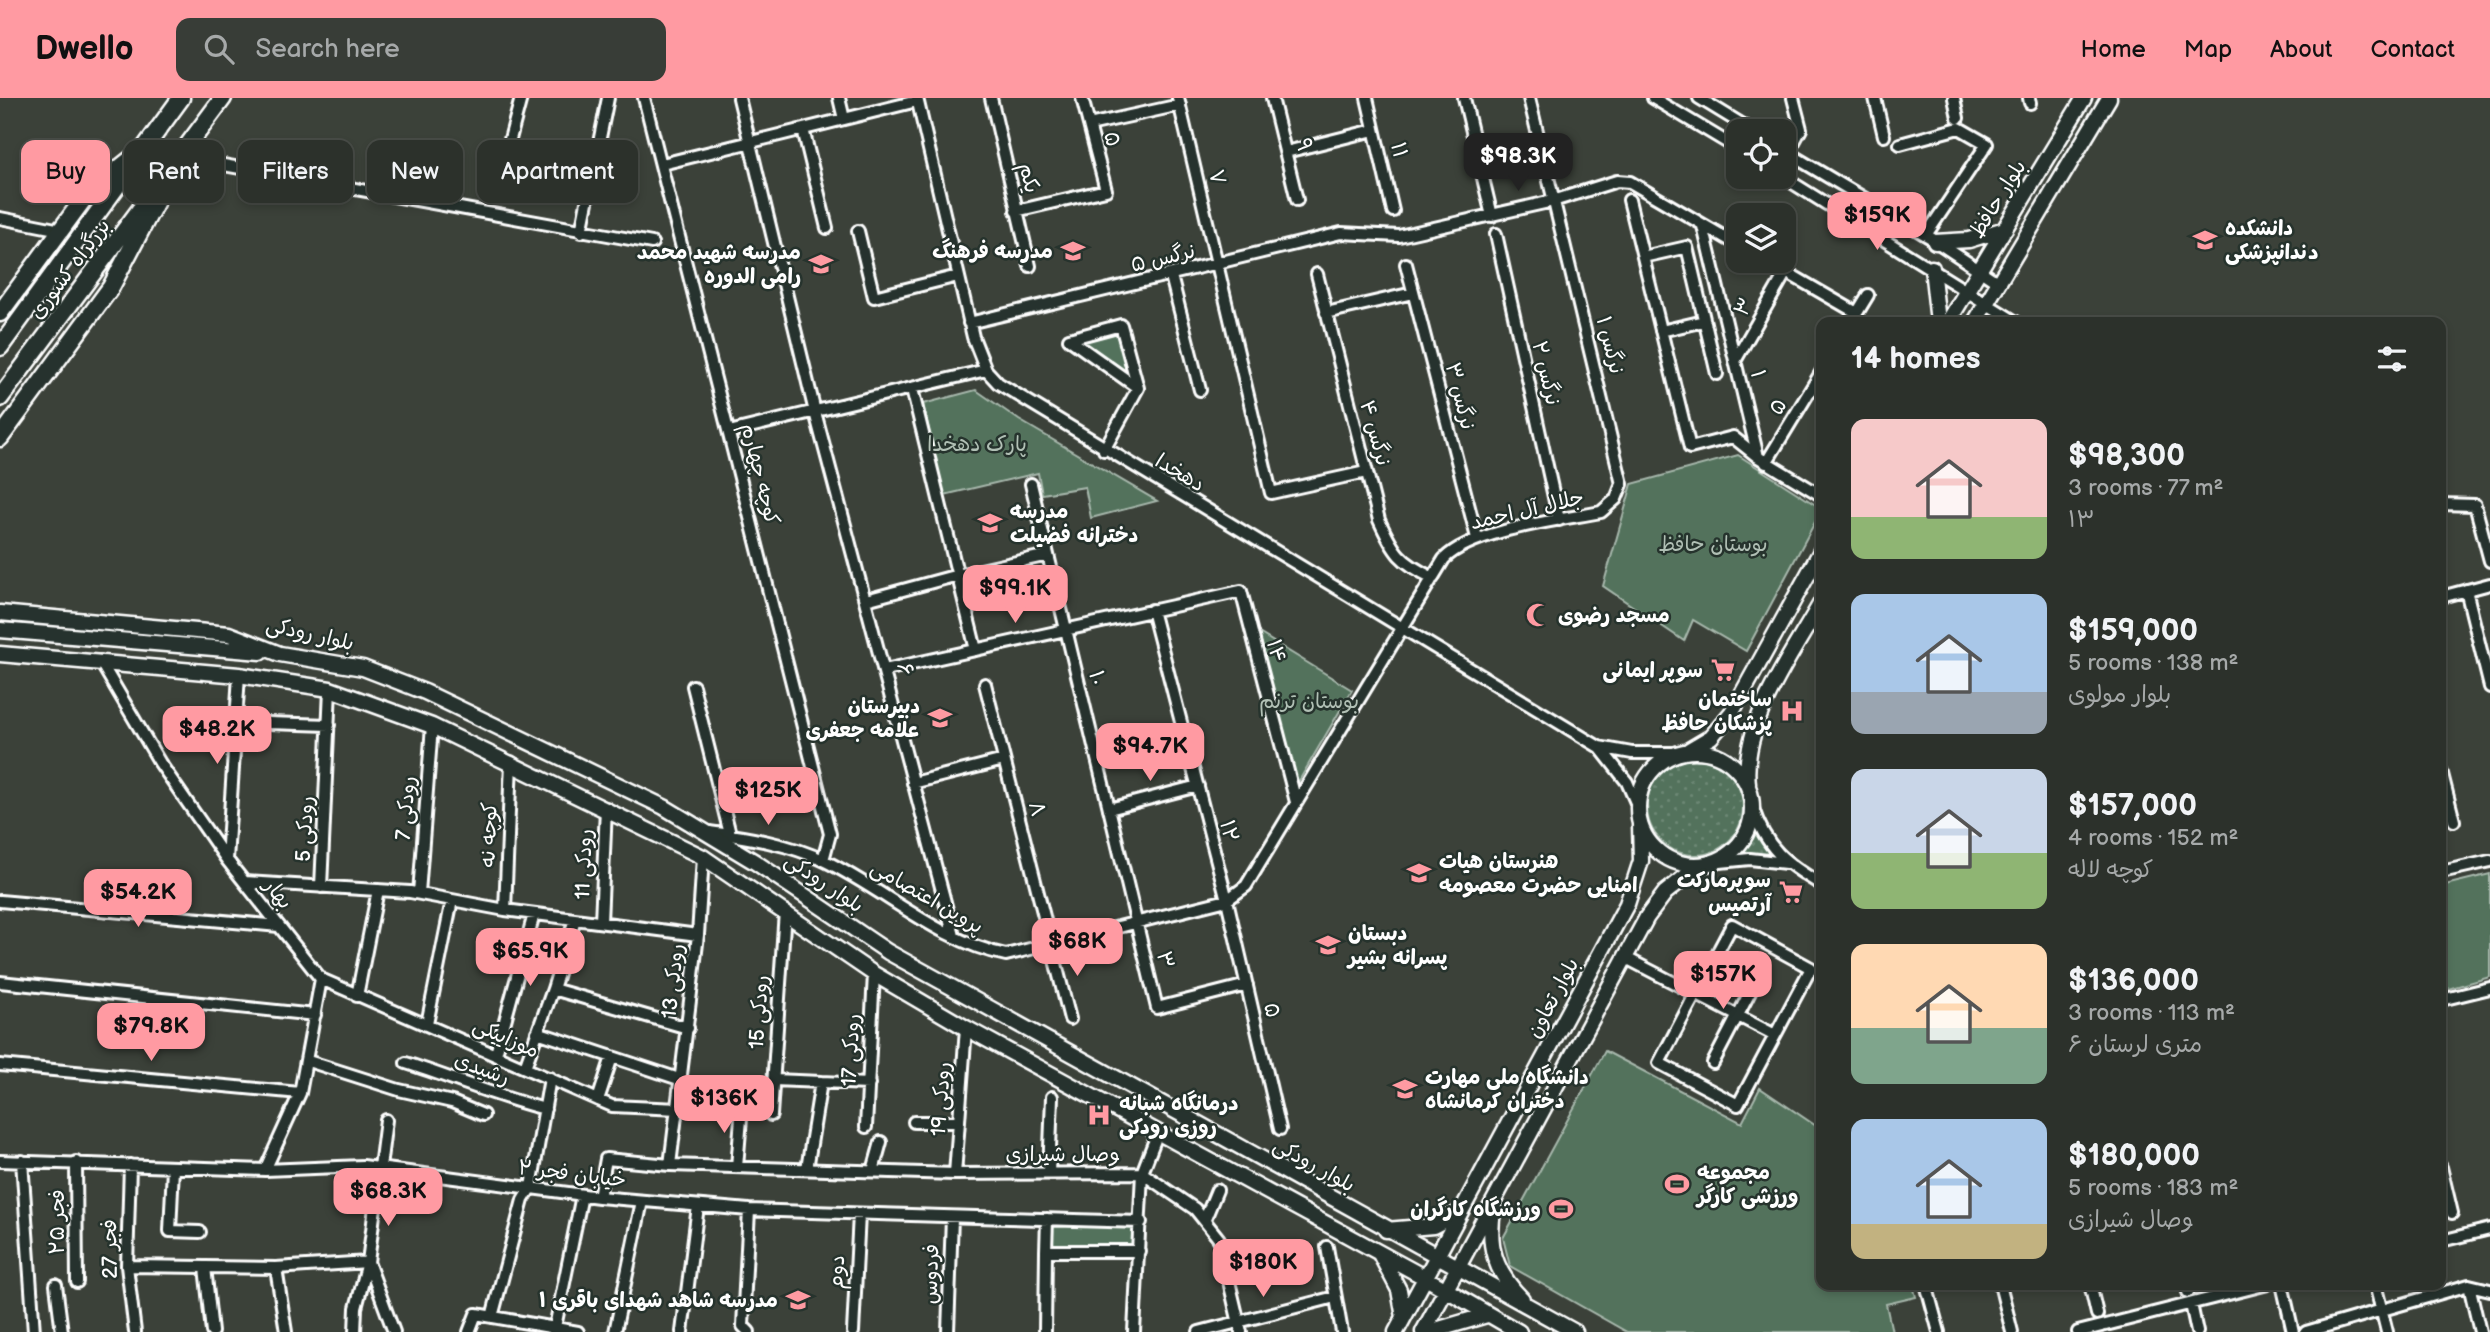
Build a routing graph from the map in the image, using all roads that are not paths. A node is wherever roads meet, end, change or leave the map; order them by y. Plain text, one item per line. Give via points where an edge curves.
1 (181, 98) edge
2 (223, 98) edge
3 (520, 98) edge
4 (608, 98) edge
5 (643, 98) edge
6 (739, 98) edge
7 (839, 98) edge
8 (991, 98) edge
9 (1082, 98) edge
10 (1272, 98) edge
11 (1367, 98) edge
12 (1464, 98) edge
13 (1529, 98) edge
14 (1653, 98) edge
15 (1679, 98) edge
16 (1699, 98) edge
17 (1793, 98) edge
18 (1875, 98) edge
19 (1954, 98) edge
20 (2084, 98) edge
21 (2109, 98) edge
22 (917, 99) edge
23 (1179, 102) edge
24 (1672, 110) junction
25 (1958, 118) dead end
26 (844, 119) junction
27 (1733, 119) edge
28 (1089, 125) junction
29 (803, 129) junction
30 (1374, 130) junction
31 (1884, 135) dead end
32 (1796, 137) edge
33 (154, 140) edge
34 (192, 140) edge
35 (509, 140) edge
36 (1726, 142) edge
37 (749, 143) junction
38 (1900, 144) dead end
39 (1286, 152) junction
40 (1796, 158) edge
41 (662, 164) junction
42 (124, 165) edge
43 (224, 165) edge
44 (124, 180) edge
45 (1796, 185) edge
46 (1297, 200) dead end
47 (1629, 200) dead end
48 (1553, 201) junction
49 (146, 203) edge
50 (156, 203) edge
51 (1016, 211) junction
52 (1393, 211) dead end
53 (1492, 216) junction
54 (0, 218) edge
55 (1703, 226) junction
56 (827, 228) dead end
57 (2005, 229) junction
58 (61, 230) junction
59 (858, 231) dead end
60 (581, 232) junction
61 (1496, 234) dead end
62 (1726, 238) edge
63 (1931, 239) junction
64 (652, 243) dead end
65 (1643, 257) junction
66 (1406, 264) dead end
67 (1030, 265) dead end
68 (1219, 265) junction
69 (1931, 268) junction
70 (1979, 271) junction
71 (1785, 273) edge
72 (1788, 273) edge
73 (1317, 274) dead end
74 (958, 276) junction
75 (1171, 276) junction
76 (1997, 282) junction
77 (1966, 290) junction
78 (1413, 293) junction
79 (1868, 295) dead end
80 (1986, 302) junction
81 (0, 313) edge
82 (1326, 313) junction
83 (1854, 317) edge
84 (1937, 317) edge
85 (1951, 317) edge
86 (1978, 317) edge
87 (2003, 317) edge
88 (1704, 321) junction
89 (969, 323) junction
90 (1661, 331) junction
91 (0, 347) edge
92 (1735, 361) junction
93 (986, 370) junction
94 (1717, 374) dead end
95 (1816, 380) edge
96 (1139, 388) junction
97 (912, 389) junction
98 (1200, 390) dead end
99 (0, 398) edge
100 (816, 412) junction
101 (729, 432) junction
102 (0, 438) edge
103 (1104, 450) junction
104 (1762, 460) junction
105 (1366, 472) junction
106 (1031, 484) dead end
107 (1816, 492) edge
108 (1616, 499) joint
109 (2446, 504) edge
110 (1559, 520) junction
111 (1477, 538) junction
112 (1048, 555) junction
113 (1816, 560) edge
114 (2490, 561) edge
115 (958, 575) junction
116 (1433, 578) junction
117 (2490, 584) edge
118 (2466, 590) junction
119 (2446, 596) edge
120 (866, 600) junction
121 (1152, 610) junction
122 (1816, 612) edge
123 (0, 613) edge
124 (0, 629) edge
125 (1066, 629) junction
126 (1401, 629) junction
127 (976, 650) junction
128 (0, 654) edge
129 (279, 654) junction
130 (100, 661) junction
131 (885, 670) junction
132 (239, 674) junction
133 (985, 684) dead end
134 (693, 686) dead end
135 (2490, 687) edge
136 (330, 689) junction
137 (235, 722) junction
138 (329, 724) junction
139 (432, 726) junction
140 (1599, 747) junction
141 (1683, 752) junction
142 (1003, 760) junction
143 (511, 762) junction
144 (913, 783) junction
145 (1198, 786) junction
146 (1749, 789) junction
147 (2446, 790) edge
148 (1296, 802) junction
149 (1752, 806) junction
150 (1637, 807) junction
151 (606, 808) junction
152 (1109, 809) junction
153 (2454, 821) dead end
154 (1640, 824) junction
155 (706, 831) junction
156 (730, 834) junction
157 (703, 857) junction
158 (227, 860) junction
159 (823, 860) junction
160 (2490, 861) edge
161 (1786, 863) junction
162 (1705, 864) junction
163 (2446, 871) edge
164 (1816, 881) edge
165 (245, 882) junction
166 (321, 887) junction
167 (378, 890) junction
168 (419, 893) junction
169 (452, 900) junction
170 (1227, 900) junction
171 (0, 901) edge
172 (505, 910) junction
173 (785, 911) junction
174 (534, 914) junction
175 (575, 919) junction
176 (601, 922) junction
177 (1137, 922) junction
178 (279, 926) junction
179 (698, 935) junction
180 (954, 936) junction
181 (1053, 944) junction
182 (888, 952) junction
183 (1626, 958) junction
184 (1760, 972) dead end
185 (874, 974) junction
186 (321, 979) junction
187 (0, 982) edge
188 (1247, 985) junction
189 (2490, 988) edge
190 (552, 989) junction
191 (1694, 995) junction
192 (357, 996) junction
193 (2446, 999) edge
194 (315, 1015) junction
195 (1738, 1016) junction
196 (1070, 1019) dead end
197 (426, 1024) junction
198 (688, 1028) junction
199 (966, 1028) junction
200 (537, 1032) junction
201 (1775, 1035) junction
202 (496, 1054) junction
203 (612, 1057) junction
204 (308, 1061) junction
205 (406, 1063) dead end
206 (1713, 1063) dead end
207 (0, 1066) edge
208 (525, 1067) junction
209 (550, 1079) junction
210 (682, 1080) junction
211 (774, 1080) junction
212 (821, 1082) junction
213 (869, 1084) junction
214 (299, 1093) junction
215 (1052, 1097) dead end
216 (598, 1100) junction
217 (742, 1106) dead end
218 (545, 1109) junction
219 (679, 1109) junction
220 (483, 1115) dead end
221 (771, 1115) dead end
222 (386, 1120) dead end
223 (914, 1122) dead end
224 (959, 1122) junction
225 (866, 1127) dead end
226 (1280, 1129) dead end
227 (1158, 1132) junction
228 (881, 1142) dead end
229 (0, 1161) edge
230 (22, 1161) junction
231 (76, 1162) junction
232 (130, 1165) junction
233 (670, 1165) junction
234 (737, 1167) junction
235 (173, 1168) junction
236 (807, 1169) junction
237 (265, 1170) junction
238 (378, 1170) junction
239 (873, 1171) junction
240 (1049, 1173) junction
241 (1142, 1173) junction
242 (955, 1174) junction
243 (531, 1187) junction
244 (2446, 1188) edge
245 (1217, 1189) dead end
246 (1497, 1193) junction
247 (582, 1195) junction
248 (599, 1197) junction
249 (642, 1201) junction
250 (698, 1206) junction
251 (1464, 1209) junction
252 (749, 1210) junction
253 (2452, 1213) dead end
254 (859, 1214) junction
255 (952, 1217) junction
256 (1047, 1219) junction
257 (1205, 1219) junction
258 (1140, 1222) junction
259 (2490, 1229) edge
260 (1386, 1230) junction
261 (200, 1232) dead end
262 (2446, 1240) edge
263 (1326, 1247) dead end
264 (1046, 1251) junction
265 (1139, 1251) junction
266 (1380, 1253) junction
267 (1437, 1258) junction
268 (368, 1262) junction
269 (127, 1266) junction
270 (205, 1267) junction
271 (276, 1268) junction
272 (1456, 1269) junction
273 (1426, 1278) junction
274 (77, 1282) dead end
275 (56, 1285) dead end
276 (2469, 1285) junction
277 (1446, 1289) junction
278 (1928, 1290) edge
279 (2002, 1290) edge
280 (2091, 1290) edge
281 (2245, 1290) edge
282 (2283, 1290) edge
283 (2376, 1290) edge
284 (2490, 1290) edge
285 (1335, 1297) junction
286 (2191, 1304) junction
287 (1531, 1307) junction
288 (2381, 1308) junction
289 (2097, 1314) dead end
290 (1487, 1315) junction
291 (492, 1317) junction
292 (1404, 1317) junction
293 (1240, 1327) edge
294 (2101, 1329) edge
295 (554, 1330) edge
296 (34, 1332) edge
297 (62, 1332) edge
298 (135, 1332) edge
299 (212, 1332) edge
300 (286, 1332) edge
301 (355, 1332) edge
302 (394, 1332) edge
303 (469, 1332) edge
304 (578, 1332) edge
305 (615, 1332) edge
306 (682, 1332) edge
307 (749, 1332) edge
308 (853, 1332) edge
309 (948, 1332) edge
310 (1045, 1332) edge
311 (1134, 1332) edge
312 (1199, 1332) edge
313 (1342, 1332) edge
314 (1396, 1332) edge
315 (1423, 1332) edge
316 (1429, 1332) edge
317 (1519, 1332) edge
318 (1575, 1332) edge
319 (1939, 1332) edge
320 (2012, 1332) edge
321 (2078, 1332) edge
322 (2197, 1332) edge
323 (2293, 1332) edge
324 (2306, 1332) edge
325 (2387, 1332) edge
326 (2480, 1332) edge

1 - 33 highway, بزرگراه کشوری
2 - 34 highway, بزرگراه کشوری
3 - 35 street
4 - 60 street
5 - 41 street, کوچه چهارم
6 - 37 street, ۶
7 - 26 street
8 - 51 street, یکم
9 - 28 street, ۵
10 - 39 street, ۹
11 - 30 street, ۱۱
12 - 53 street
13 - 48 street, نرگس ۱
14 - 24 street
15 - 24 street
16 - 27 street
17 - 32 street via 1801,129
18 - 31 street
19 - 25 street
20 - 57 main road, بلوار حافظ
21 - 76 main road, بلوار حافظ
22 - 26 street
22 - 74 street, دهخدا
23 - 28 street
23 - 68 street, ۷
24 - 36 street
26 - 29 street
28 - 51 street, ۵ via 1106,190
29 - 37 street
29 - 56 street
30 - 39 street
30 - 52 street, ۱۱
37 - 41 street
37 - 100 street, ۶
38 - 63 street via 1959,128 1987,144
39 - 46 street, ۹
40 - 63 street
41 - 101 street, کوچه چهارم
42 - 58 highway via 88,193
43 - 60 street
44 - 91 highway, بزرگراه کشوری
45 - 69 street
47 - 65 street
48 - 53 street
48 - 55 street via 1623,181
48 - 108 street, نرگس ۱ via 1619,463 1622,484
49 - 99 highway, بزرگراه کشوری
50 - 102 highway via 111,287
51 - 67 street, یکم
53 - 68 street via 1399,236 1341,233
54 - 58 street
55 - 62 street
55 - 92 street, ۱
57 - 63 main road via 1976,239
57 - 70 main road, بلوار حافظ
58 - 81 highway
59 - 74 street via 874,297
60 - 64 street
61 - 110 street, نرگس ۲
63 - 70 street
65 - 88 street via 1687,247
65 - 90 street
66 - 78 street, نرگس ۳
68 - 75 street, نرگس ۵
68 - 105 street, نرگس ۵ via 1271,494
69 - 77 street
69 - 84 main road
70 - 76 street
70 - 77 main road, بلوار حافظ
71 - 92 street, ۳
72 - 83 street
73 - 82 street, نرگس ۴
74 - 89 street, دهخدا
75 - 89 street, نرگس ۵
75 - 98 street
76 - 80 main road, بلوار حافظ
77 - 80 street
77 - 85 main road, بلوار حافظ
78 - 82 street
78 - 111 street, نرگس ۳
79 - 83 street
80 - 86 main road, بلوار حافظ
80 - 87 street
82 - 105 street, نرگس ۴
88 - 90 street
88 - 94 street
89 - 93 street, دهخدا
90 - 104 street via 1690,448 1733,437
92 - 104 street, ۱
93 - 97 street
93 - 103 street, دهخدا via 1009,392
95 - 104 street, ۵
96 - 96 street via 1109,367 1069,339 1121,325
96 - 103 street
97 - 100 street
97 - 115 street
100 - 101 street
100 - 120 street, ۶
101 - 159 street, کوچه چهارم via 830,834
103 - 126 street, دهخدا
104 - 107 street
105 - 116 street, نرگس ۴ via 1393,551 1407,566
106 - 112 street, ۱۰
108 - 110 street, جلال آل احمد via 1601,512
109 - 114 street via 2475,505
110 - 111 street, جلال آل احمد
111 - 116 street, جلال آل احمد via 1454,549
112 - 115 street
112 - 125 street, ۱۰
113 - 141 main road via 1732,712 1711,737
115 - 120 street
115 - 127 street
116 - 126 street, جلال آل احمد
117 - 118 street
118 - 119 street
118 - 135 street
120 - 131 street, ۶
121 - 125 street
121 - 145 street, ۱۲
121 - 148 street, ۱۴ via 1241,591
122 - 146 main road via 1753,729 1746,759
123 - 129 main road, بلوار رودکی via 229,634
124 - 129 main road
125 - 127 street
125 - 152 street, ۱۰
126 - 140 street, دهخدا
126 - 148 street
127 - 131 street
128 - 130 main road
129 - 155 main road, بلوار رودکی via 363,668 425,692
130 - 132 main road
130 - 158 street, بهار via 160,763
131 - 144 street, ۶
132 - 136 main road
132 - 137 street
133 - 142 street, ۸
134 - 156 street
136 - 138 street, رودکی 5
136 - 139 main road
137 - 138 street
137 - 158 street
138 - 166 street, رودکی 5
139 - 143 main road
139 - 168 street, رودکی 7
140 - 141 street via 1632,753
140 - 150 street via 1624,776
141 - 146 main road via 1704,751 1725,759
141 - 150 main road via 1657,765 1646,777
142 - 144 street
142 - 181 street, ۸
143 - 151 main road
143 - 172 street, کوچه نه
144 - 180 street, ۶
145 - 152 street
145 - 170 street, ۱۲
146 - 149 main road
147 - 153 street
148 - 170 street via 1246,886
149 - 161 street via 1761,831
149 - 162 main road via 1741,842 1730,853
150 - 154 main road
151 - 157 main road
151 - 176 street, رودکی 11
152 - 177 street, ۱۰
154 - 162 main road via 1662,855 1680,863
154 - 251 main road, بلوار تعاون via 1641,861 1634,891
155 - 156 street, پروین اعتصامی
155 - 182 main road, بلوار رودکی
156 - 159 street, پروین اعتصامی
157 - 173 main road
157 - 179 street, رودکی 13
158 - 165 street, بهار
159 - 180 street, پروین اعتصامی
160 - 163 street
161 - 162 street via 1750,859
161 - 164 street
162 - 183 main road via 1658,901
165 - 166 street
165 - 178 street, بهار
166 - 167 street
167 - 168 street
167 - 192 street
168 - 169 street
169 - 172 street
169 - 197 street
170 - 177 street, پروین اعتصامی
170 - 188 street, ۵
171 - 178 street
172 - 174 street
173 - 185 main road
173 - 211 street, رودکی 15
174 - 175 street
174 - 202 street
175 - 176 street
175 - 190 street
176 - 179 street
177 - 181 street, پروین اعتصامی
177 - 188 street, ۳ via 1157,1008
178 - 186 street, بهار
179 - 198 street, رودکی 13
180 - 181 street, پروین اعتصامی via 983,951 1006,955
181 - 196 street
182 - 185 main road
182 - 260 main road, بلوار رودکی
183 - 191 street
183 - 246 main road
184 - 195 street
185 - 199 main road
185 - 213 street, رودکی 17
186 - 192 street, موزاییکی
186 - 194 street
187 - 194 street
188 - 226 street, ۵
189 - 193 street
190 - 198 street
190 - 200 street
191 - 195 street
191 - 201 street via 1659,1063 1738,1105
191 - 201 street via 1732,925 1811,968
192 - 197 street, موزاییکی
194 - 204 street
195 - 201 street
195 - 206 street
197 - 202 street, موزاییکی
198 - 210 street, رودکی 13
199 - 224 street, رودکی 19
199 - 227 main road
200 - 203 street
200 - 208 street
202 - 208 street, موزاییکی
203 - 210 street
203 - 216 street
204 - 214 street
204 - 220 street
205 - 218 street, رشیدی
207 - 214 street
208 - 209 street, موزاییکی
209 - 216 street, موزاییکی
209 - 218 street
210 - 219 street, رودکی 13
211 - 212 street
211 - 221 street, رودکی 15
212 - 213 street
212 - 236 street
213 - 225 street, رودکی 17
214 - 237 street
215 - 240 street
216 - 219 street, موزاییکی via 612,1106
217 - 234 street
218 - 243 street
219 - 233 street, رودکی 13
222 - 238 street
223 - 224 street
224 - 242 street, رودکی 19
227 - 241 street
227 - 266 main road
228 - 239 street
229 - 230 street, خیابان فجر ۲
230 - 231 street, خیابان فجر ۲
230 - 296 street
231 - 232 street, خیابان فجر ۲
231 - 274 street, فجر ۲۵
232 - 235 street, خیابان فجر ۲
232 - 269 street, فجر 27
233 - 234 street, وصال شیرازی
233 - 248 street, وصال شیرازی via 606,1159
234 - 236 street, وصال شیرازی
235 - 237 street, خیابان فجر ۲
235 - 261 street via 170,1231
236 - 239 street, وصال شیرازی
237 - 238 street, خیابان فجر ۲ via 363,1166
238 - 243 street, خیابان فجر ۲
238 - 268 street
239 - 242 street, وصال شیرازی
240 - 241 street, وصال شیرازی
240 - 242 street, وصال شیرازی
241 - 257 street, وصال شیرازی
241 - 258 street
243 - 247 street, خیابان فجر ۲
243 - 291 street via 523,1200
244 - 253 street
245 - 257 street
246 - 272 main road
246 - 287 main road via 1491,1251 1505,1279
247 - 248 street, خیابان فجر ۲
247 - 295 street
248 - 249 street, خیابان فجر ۲
249 - 250 street, خیابان فجر ۲
249 - 305 street
250 - 252 street, خیابان فجر ۲
250 - 306 street
251 - 260 main road via 1433,1226
251 - 267 main road, بلوار تعاون
252 - 254 street, خیابان فجر ۲
252 - 307 street via 743,1325
254 - 255 street, خیابان فجر ۲
254 - 308 street, دوم
255 - 256 street, خیابان فجر ۲
255 - 309 street, فردوس
256 - 258 street, خیابان فجر ۲
256 - 264 street
257 - 293 street, وصال شیرازی via 1219,1239
258 - 265 street
259 - 262 street
260 - 267 main road, بلوار رودکی
263 - 285 street
264 - 265 street
264 - 310 street
265 - 311 street
266 - 273 main road
266 - 292 main road via 1399,1290
267 - 272 main road, بلوار رودکی
267 - 273 main road, بلوار تعاون
268 - 271 street
268 - 301 street
268 - 302 street
269 - 270 street
269 - 298 street, فجر 27
270 - 271 street
270 - 299 street
271 - 300 street
272 - 277 main road
272 - 287 main road, بلوار رودکی
273 - 277 main road
273 - 292 main road, بلوار تعاون
275 - 297 street
276 - 284 street
276 - 288 street
276 - 326 street
277 - 290 main road
277 - 315 main road
278 - 319 street
279 - 320 street
280 - 289 street
281 - 286 street
282 - 323 street
283 - 288 street
285 - 293 street
285 - 313 street
286 - 294 street
286 - 322 street
287 - 318 main road, بلوار رودکی
288 - 324 street
288 - 325 street
290 - 316 main road
290 - 317 main road
291 - 295 street
291 - 303 street via 476,1314
292 - 314 main road, بلوار تعاون
293 - 312 street
294 - 321 street
295 - 304 street

